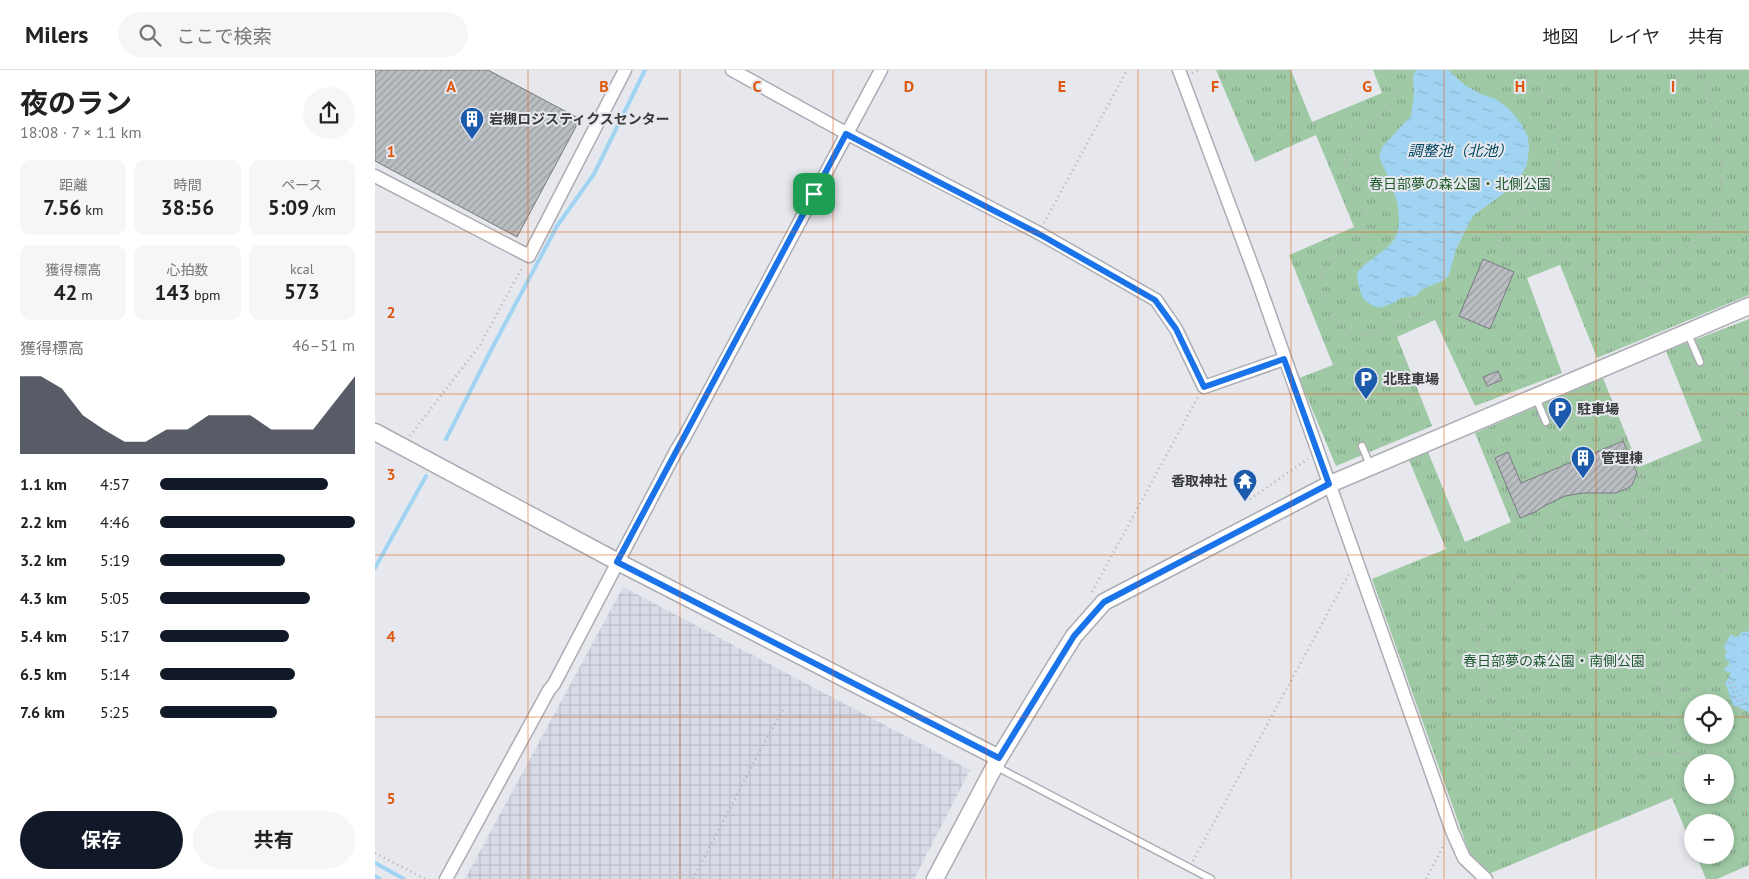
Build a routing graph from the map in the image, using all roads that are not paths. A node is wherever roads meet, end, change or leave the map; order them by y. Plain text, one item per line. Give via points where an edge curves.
1 (625, 70) edge
2 (732, 70) edge
3 (881, 70) edge
4 (1179, 70) edge
5 (846, 134) junction
6 (375, 176) edge
7 (1749, 306) edge
8 (1687, 333) junction
9 (1284, 359) junction
10 (1699, 362) dead end
11 (1536, 397) junction
12 (1546, 422) dead end
13 (375, 432) edge
14 (1362, 446) dead end
15 (1371, 467) junction
16 (1329, 484) junction
17 (617, 562) junction
18 (997, 762) junction
19 (446, 879) edge
20 (935, 879) edge
21 (1211, 879) edge
22 (1486, 879) edge

1 - 6 street via 529,256
2 - 5 street
3 - 5 street
4 - 9 street
5 - 9 street via 1039,234 1155,300 1176,329 1204,387
5 - 17 street
7 - 8 street
8 - 10 lane
8 - 11 street
9 - 16 street
11 - 12 lane
11 - 15 street
13 - 17 street
14 - 15 lane
15 - 16 street
16 - 18 street via 1104,602 1074,636
16 - 22 street via 1452,831 1464,858
17 - 18 street
17 - 19 street
18 - 20 street
18 - 21 lane

